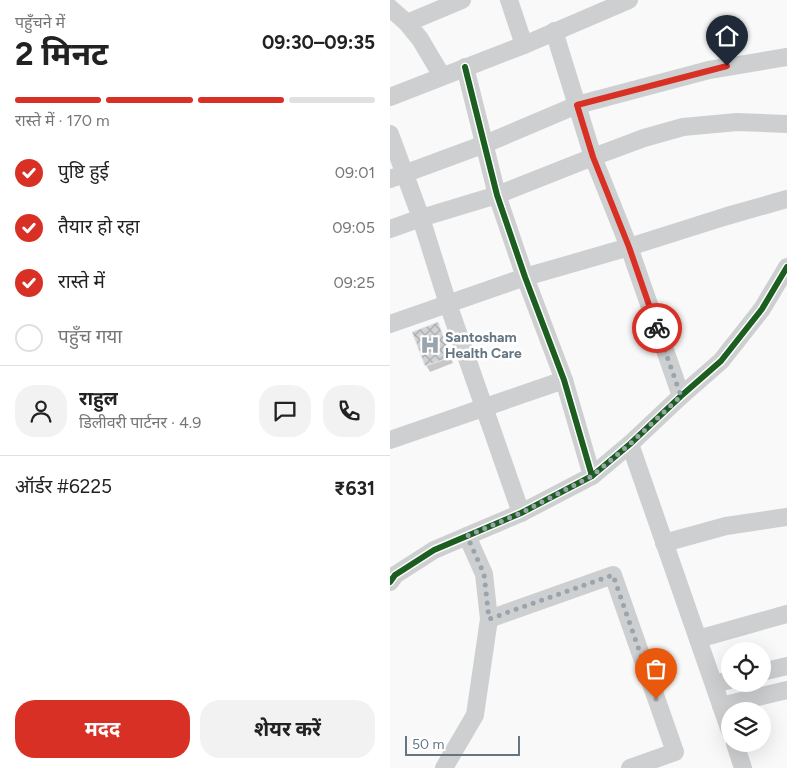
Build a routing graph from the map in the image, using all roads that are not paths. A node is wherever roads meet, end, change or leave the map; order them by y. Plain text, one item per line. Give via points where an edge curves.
1 (509, 0) edge
2 (629, 0) edge
3 (452, 2) edge
4 (390, 8) edge
5 (407, 23) junction
6 (554, 31) junction
7 (524, 45) junction
8 (787, 57) edge
9 (465, 67) junction
10 (442, 76) junction
11 (390, 97) edge
12 (577, 105) junction
13 (787, 124) edge
14 (390, 134) edge
15 (485, 144) junction
16 (593, 157) junction
17 (397, 177) edge
18 (497, 195) junction
19 (787, 199) edge
20 (420, 218) junction
21 (390, 229) edge
22 (629, 247) junction
23 (787, 267) edge
24 (525, 277) junction
25 (448, 304) junction
26 (390, 324) edge
27 (564, 380) junction
28 (681, 396) junction
29 (484, 408) junction
30 (390, 440) edge
31 (630, 444) junction
32 (592, 476) junction
33 (521, 513) junction
34 (787, 517) edge
35 (467, 536) junction
36 (664, 543) junction
37 (390, 582) edge
38 (787, 614) edge
39 (489, 619) junction
40 (698, 639) junction
41 (787, 666) edge
42 (771, 670) edge
43 (721, 680) edge
44 (787, 690) edge
45 (738, 702) edge
46 (738, 752) edge
47 (444, 768) edge
48 (630, 768) edge
49 (743, 768) edge

1 - 7 street
2 - 6 street
3 - 5 street
4 - 5 street
5 - 10 street
6 - 7 street
6 - 12 street
7 - 9 street
8 - 12 street via 709,70
9 - 10 street
9 - 15 street
10 - 11 street
12 - 15 street
12 - 16 street
13 - 16 street via 736,122 683,127
14 - 17 street
15 - 17 street
15 - 18 street
16 - 18 street
16 - 22 street
17 - 20 street
18 - 20 street
18 - 24 street
19 - 22 street
20 - 21 street
20 - 25 street
22 - 24 street
22 - 28 street
23 - 28 street via 762,309 722,361
24 - 25 street
24 - 27 street
25 - 26 street
25 - 29 street
27 - 29 street
27 - 32 street
28 - 31 street
29 - 30 street
29 - 33 street
31 - 32 street
31 - 36 street
32 - 33 street
33 - 35 street
34 - 36 street via 726,526
35 - 37 street via 434,550 395,575
35 - 39 street via 484,574
36 - 40 street
38 - 40 street
39 - 47 street via 475,715
39 - 48 street via 613,575 675,752
40 - 43 street
41 - 42 street
44 - 45 street
46 - 49 street

